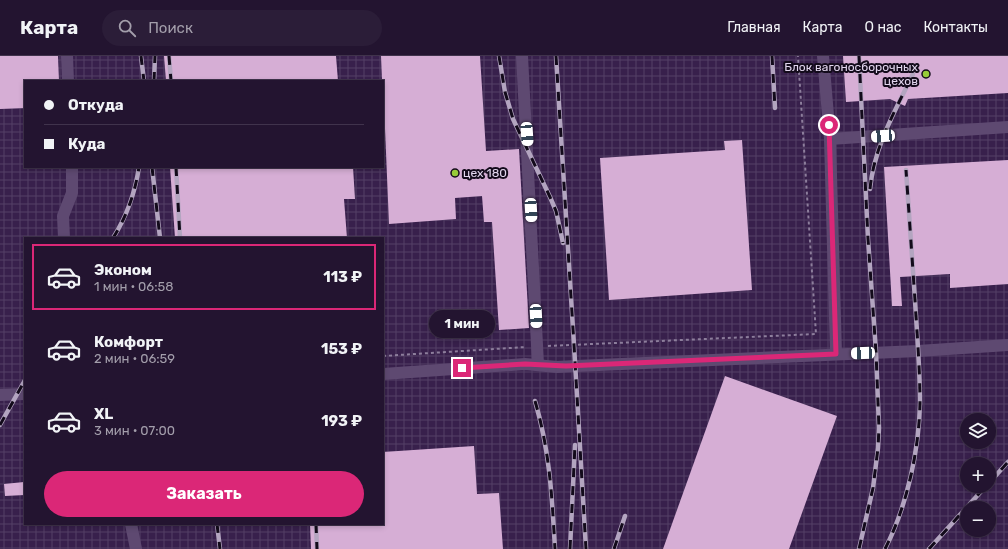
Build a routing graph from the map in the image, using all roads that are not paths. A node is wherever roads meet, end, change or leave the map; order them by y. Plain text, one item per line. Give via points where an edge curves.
1 (67, 56) edge
2 (522, 56) edge
3 (823, 56) edge
4 (68, 80) edge
5 (1008, 127) edge
6 (830, 139) junction
7 (72, 168) edge
8 (64, 237) edge
9 (1008, 345) edge
10 (836, 354) junction
11 (538, 364) junction
12 (384, 374) edge
13 (24, 394) edge
14 (0, 395) edge
15 (131, 525) edge
16 (136, 549) edge

1 - 4 lane
2 - 11 lane
3 - 6 lane
5 - 6 lane
6 - 10 lane
7 - 8 lane via 72,193 63,216
9 - 10 lane
10 - 11 lane via 566,366
11 - 12 lane
13 - 14 lane
15 - 16 lane

